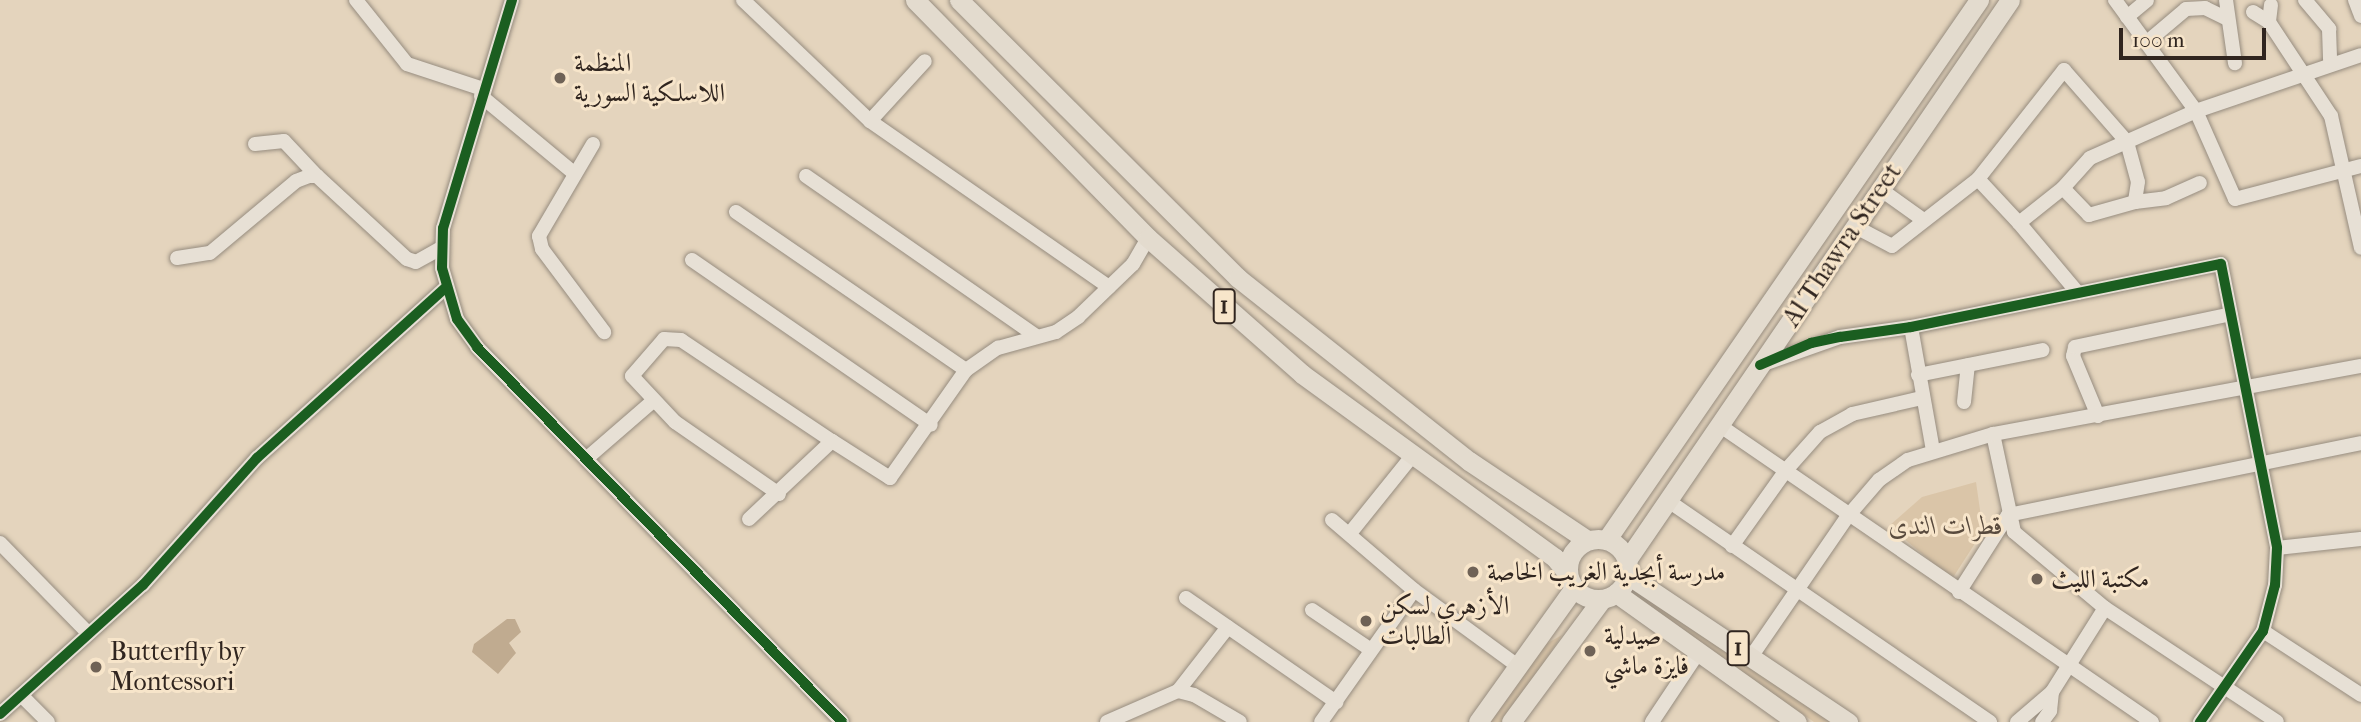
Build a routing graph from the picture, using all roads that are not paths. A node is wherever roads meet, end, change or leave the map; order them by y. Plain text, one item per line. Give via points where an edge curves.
1 (356, 0) edge
2 (512, 0) edge
3 (743, 0) edge
4 (915, 0) edge
5 (959, 0) edge
6 (1979, 0) edge
7 (2010, 0) edge
8 (2115, 0) edge
9 (2147, 0) edge
10 (2178, 0) edge
11 (2226, 0) edge
12 (2305, 0) edge
13 (2355, 0) edge
14 (2271, 5) dead end
15 (2253, 12) dead end
16 (2174, 15) junction
17 (2127, 16) junction
18 (2361, 16) edge
19 (2228, 19) junction
20 (2269, 22) junction
21 (2147, 42) junction
22 (2361, 55) edge
23 (925, 61) dead end
24 (2235, 63) dead end
25 (2330, 63) junction
26 (2302, 74) junction
27 (482, 93) junction
28 (2196, 111) junction
29 (870, 121) junction
30 (2127, 142) junction
31 (255, 144) dead end
32 (593, 144) dead end
33 (2361, 166) edge
34 (2343, 170) junction
35 (575, 174) junction
36 (317, 176) junction
37 (806, 176) dead end
38 (1978, 179) junction
39 (2200, 183) dead end
40 (2063, 188) junction
41 (1880, 189) junction
42 (1845, 195) junction
43 (2135, 201) junction
44 (1867, 207) junction
45 (736, 212) dead end
46 (1922, 219) junction
47 (2020, 223) junction
48 (1822, 229) junction
49 (1849, 233) junction
50 (1147, 238) junction
51 (2360, 243) edge
52 (441, 248) junction
53 (177, 258) dead end
54 (692, 260) dead end
55 (1238, 278) junction
56 (1109, 287) junction
57 (445, 288) junction
58 (2078, 293) junction
59 (1219, 300) junction
60 (2231, 314) junction
61 (1911, 327) junction
62 (604, 332) dead end
63 (1035, 335) junction
64 (2043, 350) dead end
65 (1760, 365) junction
66 (1968, 365) junction
67 (2361, 366) edge
68 (966, 370) junction
69 (1918, 375) junction
70 (2250, 390) junction
71 (1922, 398) junction
72 (653, 401) junction
73 (1964, 402) dead end
74 (2098, 416) junction
75 (931, 425) junction
76 (1718, 425) junction
77 (1993, 434) junction
78 (832, 441) junction
79 (2361, 443) edge
80 (1933, 451) junction
81 (1413, 455) junction
82 (586, 459) junction
83 (2263, 462) junction
84 (1787, 469) junction
85 (779, 494) junction
86 (1667, 500) junction
87 (1532, 504) junction
88 (1482, 505) junction
89 (2008, 515) junction
90 (1848, 516) junction
91 (749, 519) dead end
92 (1332, 520) dead end
93 (1351, 533) junction
94 (1607, 539) junction
95 (2361, 539) edge
96 (1587, 540) junction
97 (0, 543) edge
98 (1732, 546) junction
99 (2277, 548) junction
100 (1628, 568) junction
101 (1571, 580) junction
102 (1414, 590) junction
103 (1798, 591) junction
104 (1959, 592) junction
105 (1609, 596) junction
106 (1186, 598) dead end
107 (2105, 608) junction
108 (1312, 610) dead end
109 (1549, 624) junction
110 (1228, 627) junction
111 (2263, 632) junction
112 (88, 633) junction
113 (1570, 639) junction
114 (1371, 650) junction
115 (1698, 653) junction
116 (1751, 657) junction
117 (2069, 665) junction
118 (1518, 666) junction
119 (2223, 688) junction
120 (1178, 691) junction
121 (2052, 692) junction
122 (21, 695) junction
123 (2361, 695) edge
124 (1336, 702) junction
125 (0, 714) edge
126 (1218, 716) edge
127 (48, 722) edge
128 (842, 722) edge
129 (1107, 722) edge
130 (1240, 722) edge
131 (1321, 722) edge
132 (1478, 722) edge
133 (1511, 722) edge
134 (1652, 722) edge
135 (1797, 722) edge
136 (1847, 722) edge
137 (1990, 722) edge
138 (2017, 722) edge
139 (2042, 722) edge
140 (2152, 722) edge
141 (2200, 722) edge
142 (2277, 722) edge

1 - 27 street via 407,64
2 - 27 street
3 - 29 street
4 - 50 main road, 1
5 - 55 main road, 1
6 - 42 main road, Al Thawra Street
7 - 41 main road, Al Thawra Street
8 - 17 street
9 - 17 street
10 - 16 street
11 - 19 street
12 - 25 street via 2329,29
13 - 18 street
14 - 20 street
15 - 20 street
16 - 19 street via 2198,7
16 - 21 street
17 - 21 street
19 - 24 street
20 - 26 street
21 - 28 street
22 - 25 street
23 - 29 street
25 - 26 street
26 - 28 street
26 - 34 street via 2331,116
27 - 35 street
27 - 52 street
28 - 30 street
28 - 34 street via 2235,199
29 - 56 street
30 - 38 street via 2064,70
30 - 40 street via 2090,158
30 - 43 street via 2138,183
31 - 36 street via 284,141
32 - 35 street
33 - 34 street
34 - 51 street
35 - 62 street via 541,226 539,240
36 - 52 street via 407,259 416,262
36 - 53 street via 296,181 210,253
37 - 63 street
38 - 46 street
38 - 47 street
39 - 43 street via 2166,198
40 - 43 street via 2089,215
40 - 47 street
41 - 44 main road, Al Thawra Street
41 - 46 street
42 - 44 main road via 1854,204
42 - 48 main road, Al Thawra Street
44 - 49 main road, Al Thawra Street
45 - 68 street
46 - 49 street via 1892,246
47 - 58 street
48 - 49 main road
48 - 94 main road, Al Thawra Street
49 - 65 main road, Al Thawra Street
50 - 56 street via 1133,264
50 - 59 main road, 1
52 - 57 street
54 - 75 street
55 - 59 main road
55 - 87 main road, 1 via 1469,461
56 - 63 street via 1056,332
57 - 82 street via 457,319 477,347
57 - 112 street via 257,458 148,579
58 - 60 street via 2221,264
58 - 61 street
59 - 81 main road, 1 via 1302,374
60 - 70 street
60 - 74 street via 2075,347 2073,356
61 - 65 street via 1811,343
61 - 69 street
63 - 68 street via 998,348
64 - 66 street
65 - 76 main road, Al Thawra Street
66 - 69 street
66 - 73 street
67 - 70 street
68 - 75 street
69 - 71 street
70 - 74 street
70 - 83 street
71 - 80 street
71 - 84 street via 1852,414 1820,432
72 - 78 street via 632,376 664,339 676,336
72 - 82 street
72 - 85 street via 675,422
74 - 77 street
75 - 78 street via 890,478
76 - 84 street
76 - 86 main road, Al Thawra Street
77 - 80 street
77 - 89 street
78 - 85 street
79 - 83 street
80 - 90 street via 1879,480
81 - 88 main road, 1
81 - 93 street
82 - 128 street
83 - 89 street
83 - 99 street
84 - 90 street
84 - 98 street
85 - 91 street
86 - 98 street
86 - 100 main road, Al Thawra Street
87 - 88 main road via 1532,521 1524,526
87 - 96 main road, 1
88 - 101 main road, 1 via 1555,558
89 - 104 street
89 - 107 street via 2014,532
90 - 103 street
90 - 104 street
92 - 93 street
93 - 102 street
94 - 96 main road
94 - 100 main road
95 - 99 street
96 - 101 main road via 1572,553
97 - 112 street
98 - 103 street
99 - 111 street via 2275,585
100 - 105 main road
100 - 116 main road, 1
101 - 105 main road via 1587,598
101 - 109 main road
102 - 114 street
102 - 118 street
103 - 116 street
103 - 137 street
104 - 117 street
105 - 113 main road
105 - 115 main road, 1
106 - 110 street
107 - 117 street
107 - 119 street
108 - 114 street
109 - 113 main road via 1564,629
109 - 118 main road
110 - 120 street
110 - 124 street
111 - 119 street
111 - 123 street
112 - 122 street
113 - 133 main road
114 - 124 street
115 - 134 street
115 - 135 main road, 1
116 - 136 main road, 1
117 - 121 street
117 - 140 street
118 - 132 main road
119 - 141 street
119 - 142 street
120 - 126 street
120 - 129 street
121 - 138 street
121 - 139 street via 2050,711
122 - 125 street
122 - 127 street
124 - 131 street
126 - 130 street

